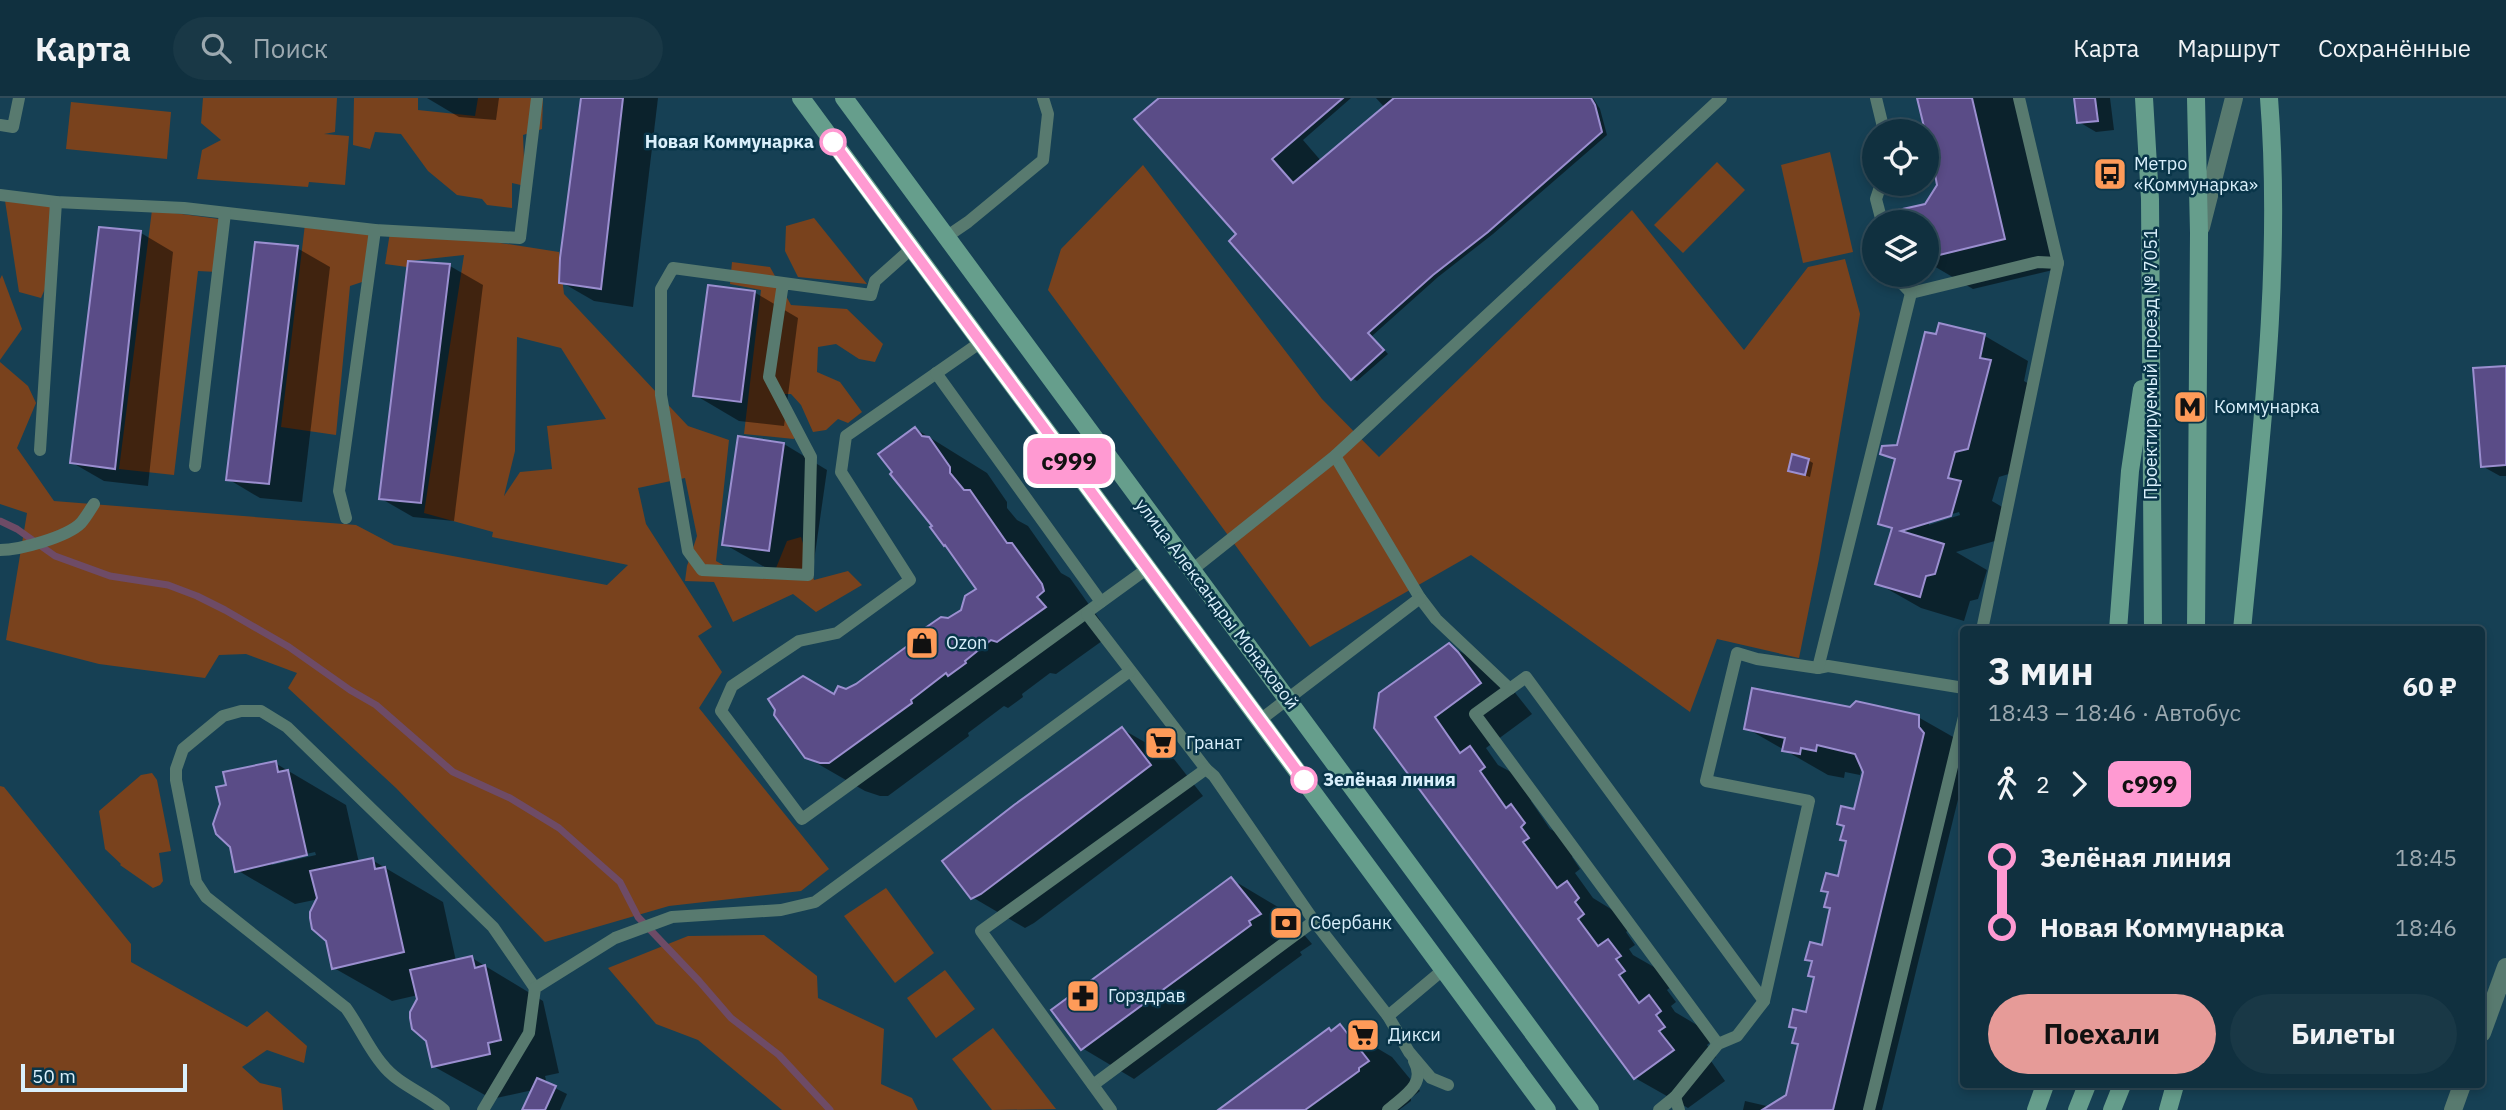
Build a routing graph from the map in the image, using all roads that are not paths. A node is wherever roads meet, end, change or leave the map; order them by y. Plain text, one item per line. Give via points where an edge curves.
1 (19, 98) edge
2 (537, 98) edge
3 (801, 98) edge
4 (844, 98) edge
5 (1043, 98) edge
6 (1721, 98) edge
7 (1876, 98) edge
8 (2020, 98) edge
9 (2144, 98) edge
10 (2196, 98) edge
11 (2234, 98) edge
12 (2269, 98) edge
13 (1881, 119) edge
14 (0, 125) edge
15 (0, 195) edge
16 (56, 202) junction
17 (225, 213) junction
18 (375, 230) junction
19 (2199, 233) junction
20 (946, 237) junction
21 (912, 248) junction
22 (2058, 263) junction
23 (783, 283) junction
24 (1905, 287) edge
25 (1911, 293) junction
26 (2150, 333) junction
27 (981, 342) junction
28 (936, 373) junction
29 (40, 450) dead end
30 (1335, 456) junction
31 (195, 466) dead end
32 (94, 504) dead end
33 (346, 517) dead end
34 (0, 550) edge
35 (1148, 568) junction
36 (1192, 570) junction
37 (1420, 598) junction
38 (1101, 602) junction
39 (1087, 614) junction
40 (1983, 626) edge
41 (2118, 626) edge
42 (2153, 626) edge
43 (2196, 626) edge
44 (2242, 626) edge
45 (1818, 668) junction
46 (1130, 671) junction
47 (1960, 687) edge
48 (1510, 689) junction
49 (1288, 700) junction
50 (1260, 720) junction
51 (1960, 733) edge
52 (1206, 769) junction
53 (1314, 921) junction
54 (2506, 967) edge
55 (1444, 969) junction
56 (535, 988) junction
57 (1764, 1000) junction
58 (1388, 1016) junction
59 (2485, 1025) edge
60 (1718, 1044) junction
61 (1409, 1052) junction
62 (1093, 1085) junction
63 (1448, 1085) dead end
64 (2044, 1088) edge
65 (2086, 1088) edge
66 (2121, 1088) edge
67 (2174, 1088) edge
68 (2461, 1088) edge
69 (1675, 1097) junction
70 (444, 1110) edge
71 (483, 1110) edge
72 (1111, 1110) edge
73 (1388, 1110) edge
74 (1547, 1110) edge
75 (1590, 1110) edge
76 (1659, 1110) edge
77 (1679, 1110) edge
78 (1869, 1110) edge
79 (2036, 1110) edge
80 (2077, 1110) edge
81 (2112, 1110) edge
82 (2168, 1110) edge
83 (2453, 1110) edge

1 - 14 lane via 13,127
2 - 18 lane via 520,237
3 - 21 main road, улица Александры Монаховой
4 - 20 main road, улица Александры Монаховой
5 - 20 lane via 1048,114 1043,160
6 - 30 lane
7 - 13 lane
8 - 22 lane
9 - 26 main road, Проектируемый проезд № 7051
10 - 19 main road
11 - 19 street
12 - 44 main road via 2274,287
15 - 16 lane
16 - 17 lane
16 - 29 lane
17 - 18 lane
17 - 31 lane
18 - 33 lane via 339,492
19 - 43 main road
20 - 36 main road, улица Александры Монаховой
21 - 23 lane via 875,281 871,295
21 - 27 main road, улица Александры Монаховой
22 - 25 lane via 2038,262
22 - 40 lane
23 - 23 lane via 769,377 811,457 808,575 702,570 688,551 661,395 661,289 673,268
24 - 25 lane
25 - 45 lane
26 - 41 main road via 2130,471
26 - 42 main road, Проектируемый проезд № 7051
27 - 28 lane
27 - 35 main road, улица Александры Монаховой
28 - 38 lane
28 - 39 lane via 846,436 841,472 910,580 837,633 799,642 732,686 721,710 802,819
30 - 36 lane
30 - 37 lane
32 - 34 lane via 79,525 48,540
35 - 38 lane
35 - 50 main road, улица Александры Монаховой
36 - 49 main road, улица Александры Монаховой
37 - 48 lane
37 - 49 lane
38 - 39 lane
39 - 46 lane
45 - 47 lane
45 - 57 lane via 1737,653 1706,781 1809,801
46 - 52 lane
46 - 56 lane via 815,902 781,911 672,917 615,938
48 - 57 lane via 1526,677
48 - 60 lane via 1475,714
49 - 50 lane
49 - 75 main road, улица Александры Монаховой
50 - 55 main road, улица Александры Монаховой
51 - 78 lane
52 - 53 lane
52 - 62 lane via 981,931
53 - 58 lane
53 - 62 lane
54 - 59 street
55 - 58 lane
55 - 74 main road, улица Александры Монаховой
56 - 70 lane via 493,927 287,727 261,711 241,710 223,716 183,749 176,780 196,882 205,897 345,1008 381,1064
56 - 71 lane via 529,1033
57 - 60 lane via 1737,1036
58 - 61 lane
60 - 69 lane
61 - 63 lane via 1431,1077
61 - 73 lane via 1419,1078
62 - 72 lane
64 - 79 main road
65 - 80 main road
66 - 81 main road
67 - 82 main road
68 - 83 street
69 - 76 lane
69 - 77 lane

